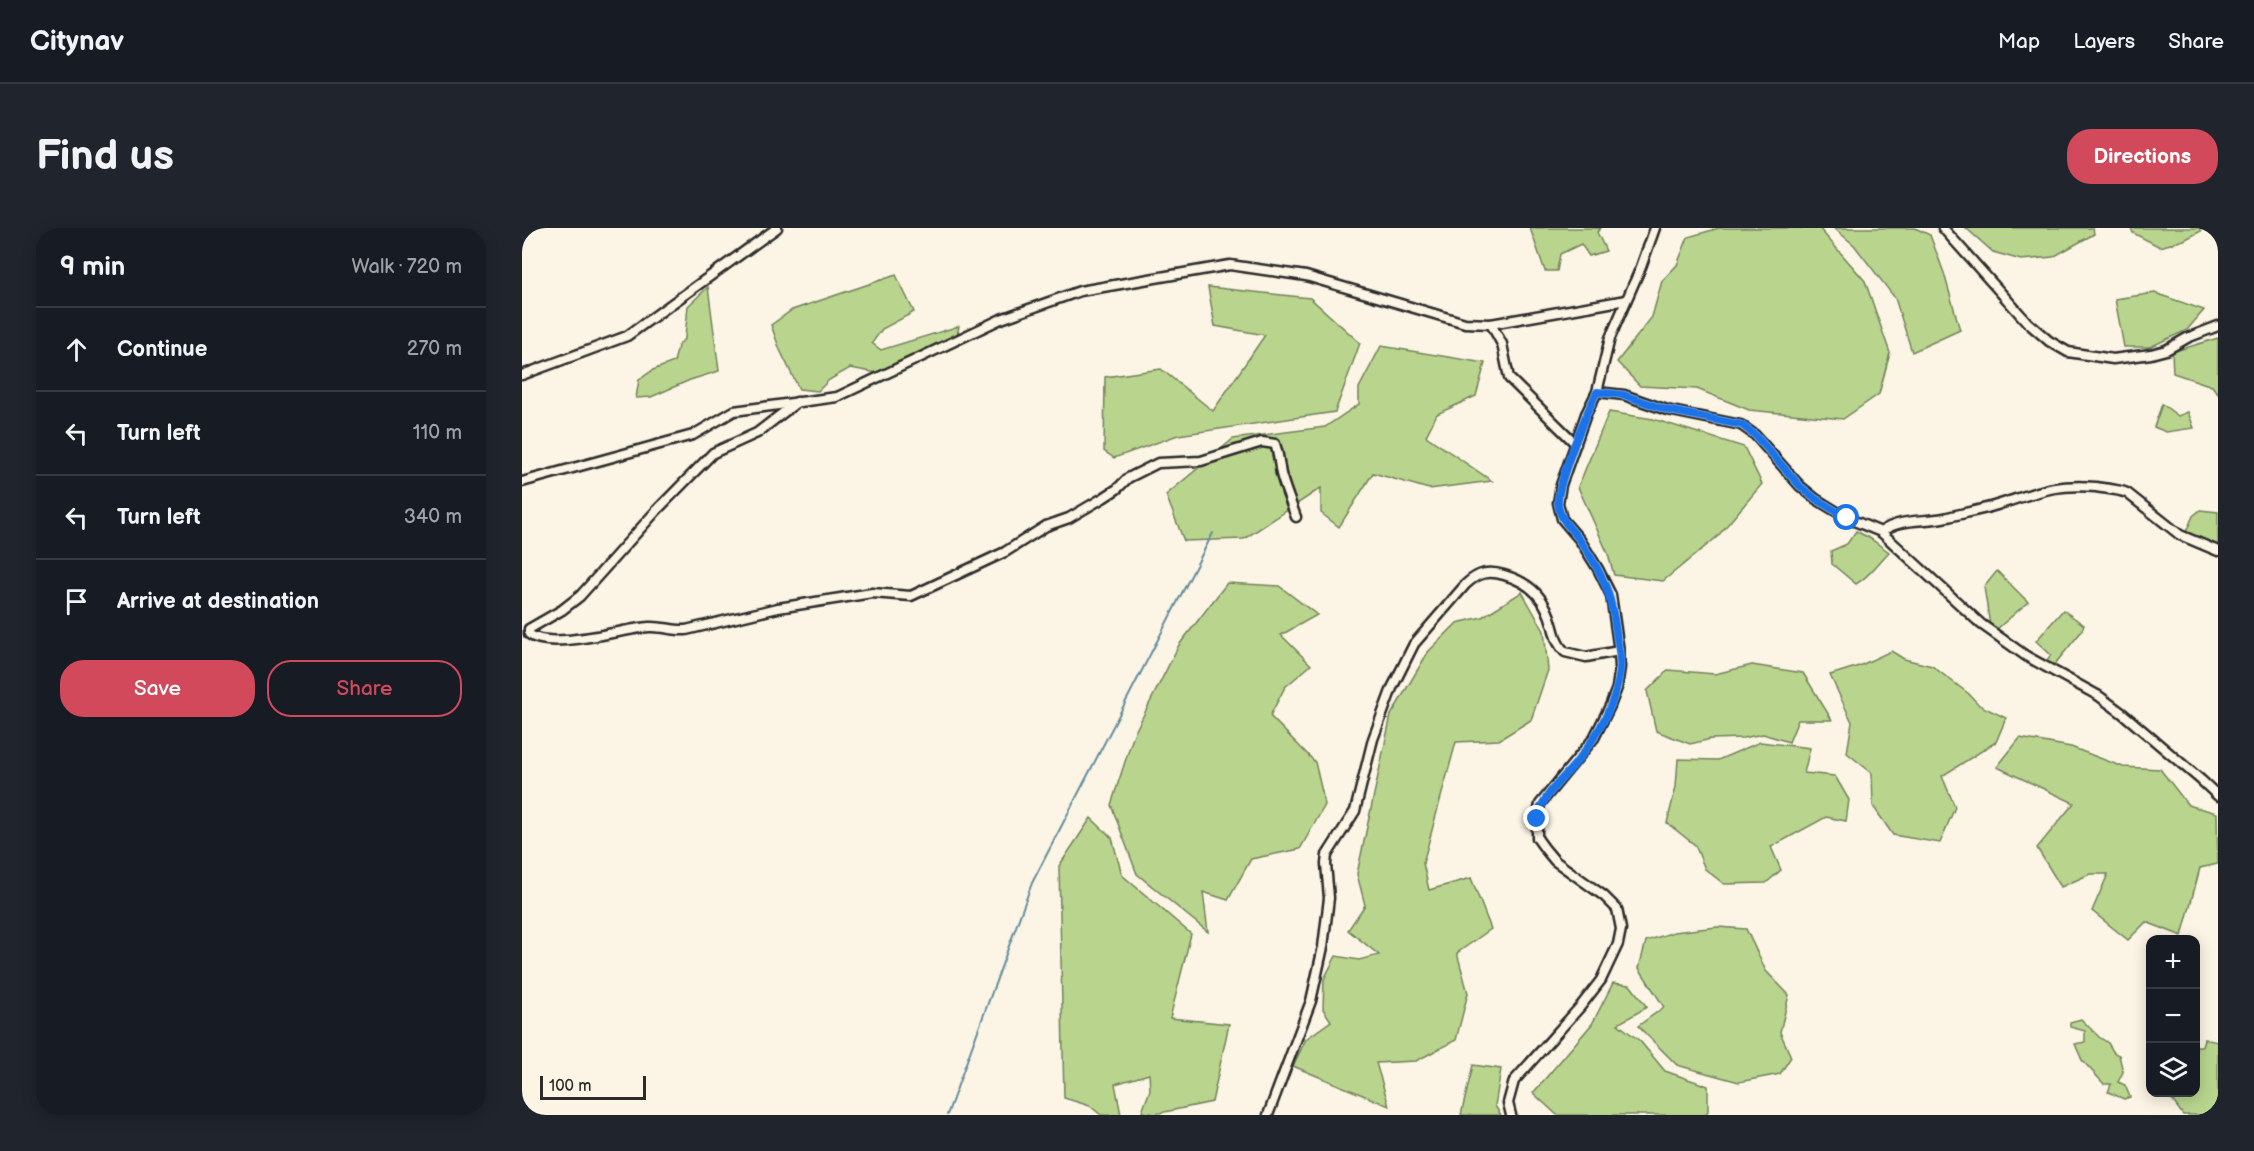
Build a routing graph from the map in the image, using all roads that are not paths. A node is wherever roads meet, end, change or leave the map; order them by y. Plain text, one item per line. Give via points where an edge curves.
1 (777, 228) edge
2 (1655, 228) edge
3 (1943, 228) edge
4 (1626, 300) junction
5 (1491, 324) junction
6 (2218, 326) edge
7 (522, 375) edge
8 (1597, 392) junction
9 (797, 402) junction
10 (1576, 444) junction
11 (522, 482) edge
12 (1296, 517) dead end
13 (1881, 532) junction
14 (2218, 551) edge
15 (1619, 651) junction
16 (2218, 796) edge
17 (1268, 1115) edge
18 (1511, 1115) edge

1 - 7 street via 627,336
2 - 4 street
3 - 6 street via 2026,322 2068,352 2113,359 2151,354
4 - 5 street
4 - 8 street via 1610,338
5 - 9 street via 1465,323 1306,276 1230,265 1080,291 1000,319 837,397
5 - 10 street via 1502,345 1509,378
8 - 10 street
8 - 13 street via 1624,395 1667,410 1742,425 1816,499
9 - 11 street via 734,411 693,435
9 - 12 street via 758,433 713,453 580,596 530,629 529,634 535,638 580,639 646,627 662,626 677,631 778,608 872,593 911,596 1005,552 1046,526 1069,518 1128,478 1158,463 1201,461 1262,442 1275,444 1280,454 1280,471
10 - 15 street via 1558,503 1562,519 1580,540 1611,595
13 - 14 street via 1897,523 1949,517 2034,491 2083,486 2127,493 2180,535
13 - 16 street via 1981,624 2026,656 2099,696
15 - 17 street via 1586,657 1565,652 1546,609 1527,583 1487,572 1466,584 1414,644 1373,739 1355,811 1328,855 1329,898 1321,958 1311,1001
15 - 18 street via 1617,688 1611,706 1594,738 1540,804 1537,819 1537,838 1555,861 1617,909 1621,929 1618,944 1601,980 1514,1081 1508,1103

